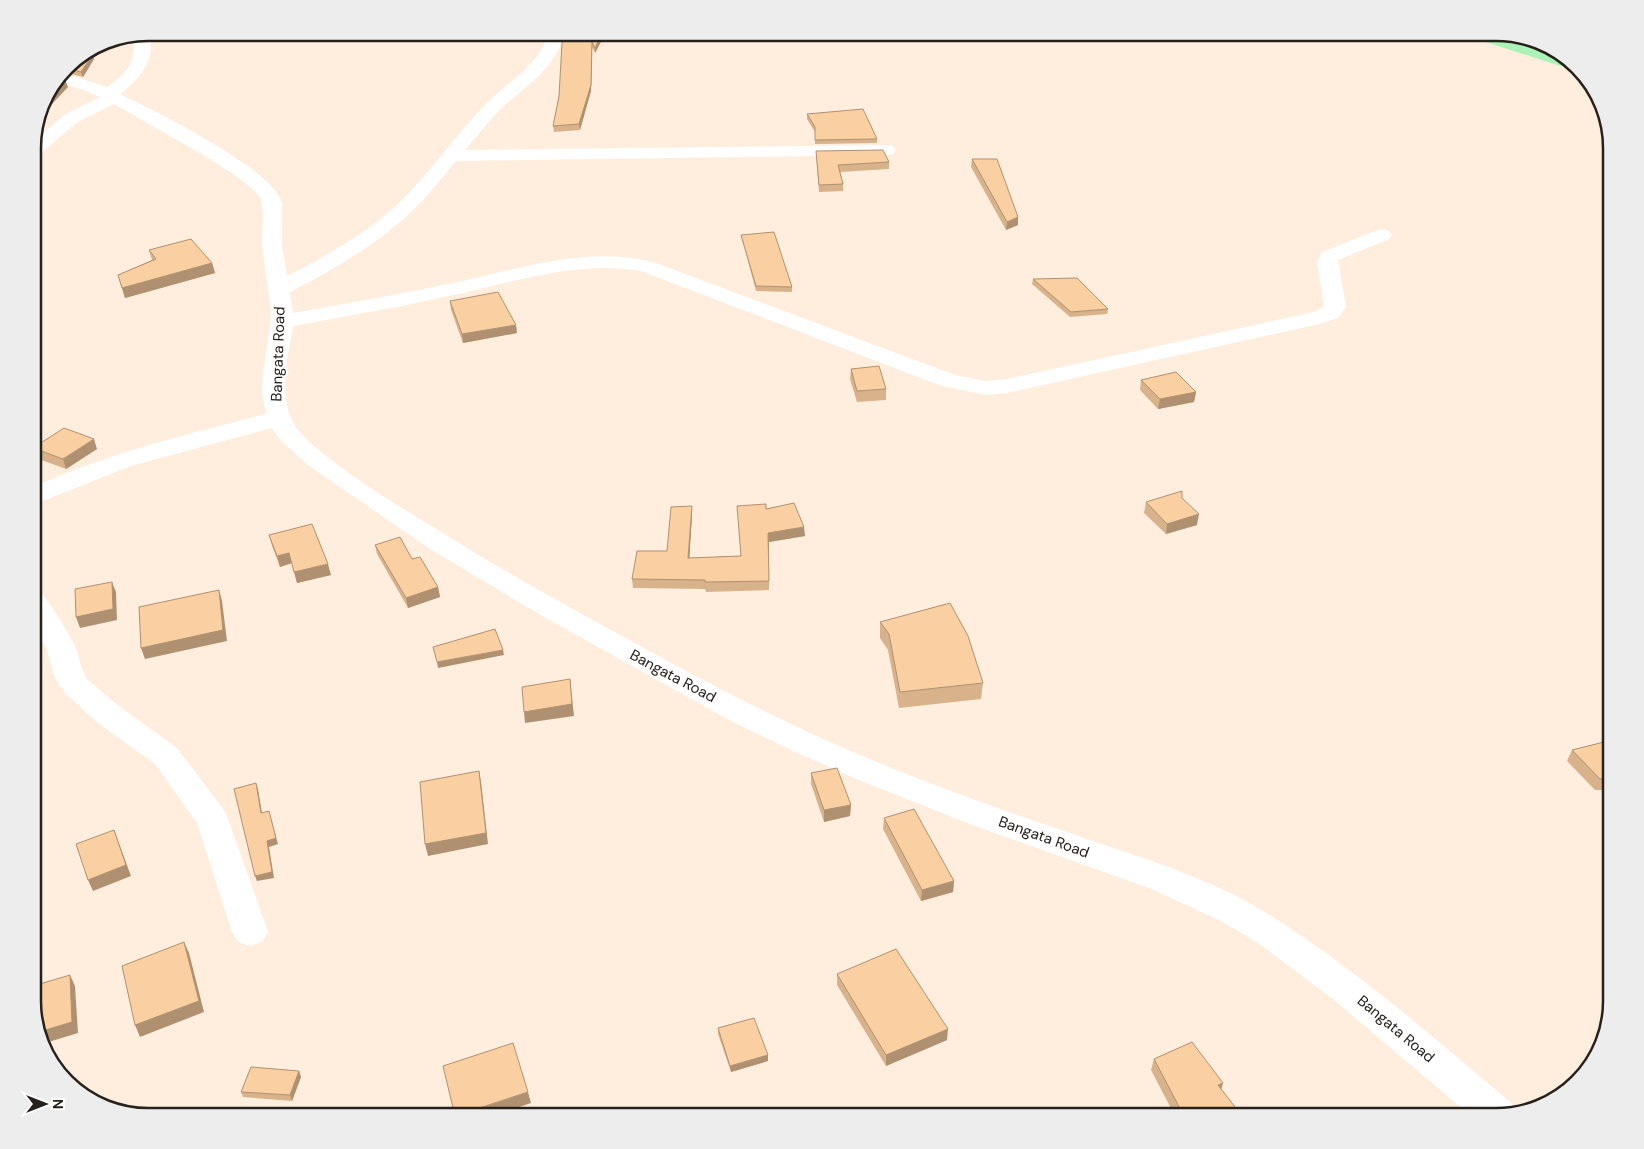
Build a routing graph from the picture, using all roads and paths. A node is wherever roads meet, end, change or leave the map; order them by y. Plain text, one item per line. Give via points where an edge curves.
1 (142, 41) edge
2 (555, 41) edge
3 (67, 79) edge
4 (110, 96) junction
5 (41, 144) edge
6 (887, 150) dead end
7 (452, 156) junction
8 (1382, 235) dead end
9 (279, 289) junction
10 (282, 321) junction
11 (278, 419) junction
12 (41, 493) edge
13 (41, 612) edge
14 (250, 932) dead end
15 (1489, 1108) edge

1 - 4 street via 142,56 133,73
2 - 7 street via 542,63 494,107
3 - 4 street, Bangata Road
4 - 5 street via 70,120
4 - 9 street, Bangata Road via 236,166 269,192 272,249
6 - 7 street
7 - 9 street via 408,205 366,238
8 - 10 street via 1329,256 1327,262 1335,307 1320,317 1007,386 985,388 947,380 629,262 561,267
9 - 10 street, Bangata Road
10 - 11 street, Bangata Road via 274,400
11 - 12 street via 176,445 64,482
11 - 15 street, Bangata Road via 285,431 307,452 444,546 584,628 774,730 862,770 1166,880 1222,905 1281,940 1376,1010
13 - 14 street via 77,687 109,715 166,756 212,819

